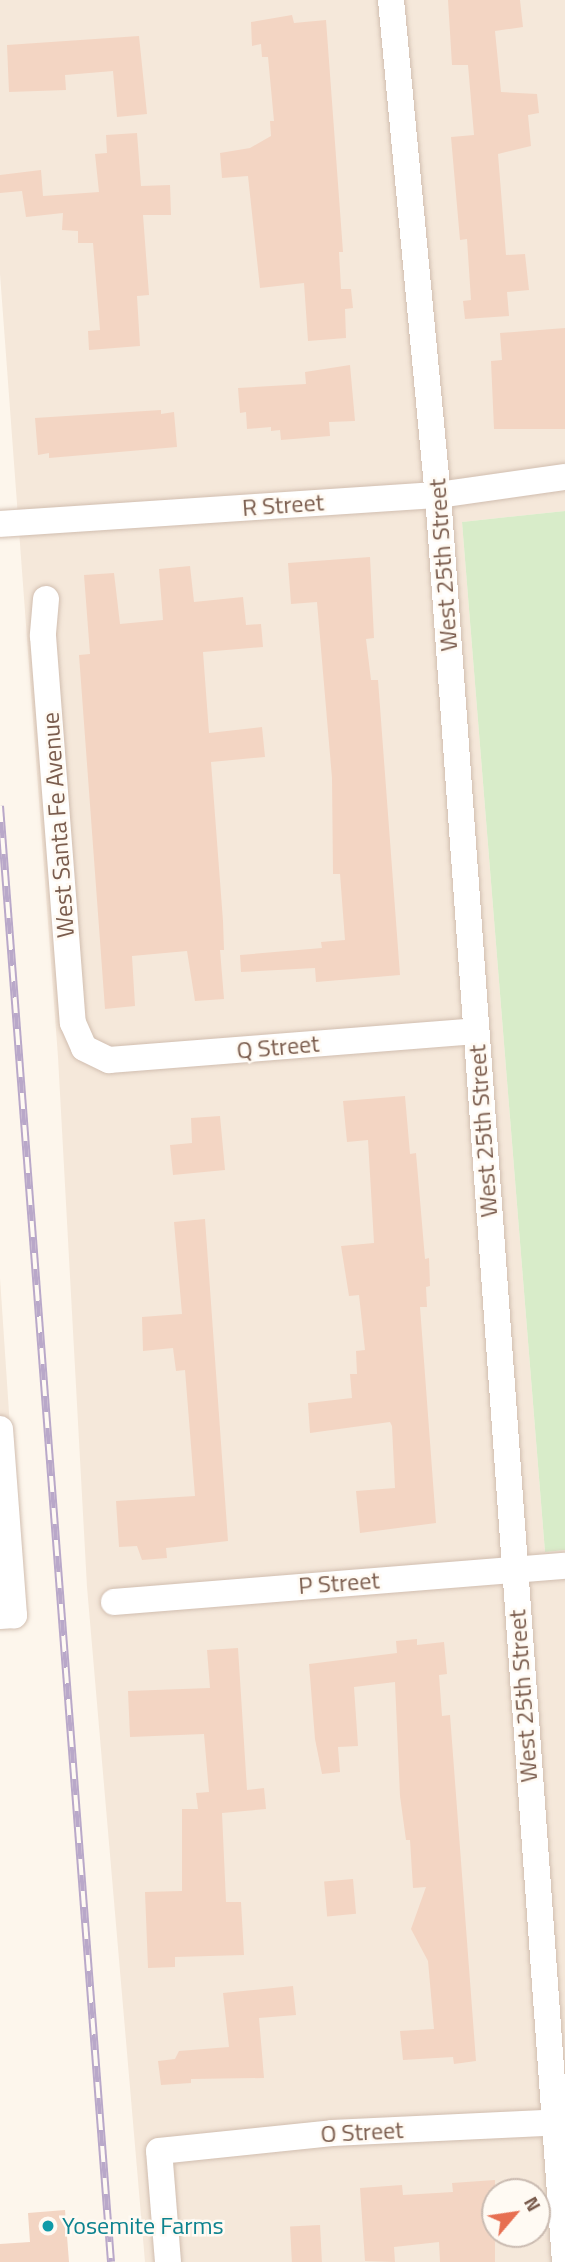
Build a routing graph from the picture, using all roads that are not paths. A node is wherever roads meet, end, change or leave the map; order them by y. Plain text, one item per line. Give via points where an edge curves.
1 (391, 0) edge
2 (565, 477) edge
3 (438, 495) junction
4 (0, 524) edge
5 (46, 599) dead end
6 (476, 1031) junction
7 (84, 1048) joint
8 (0, 1429) edge
9 (565, 1566) edge
10 (513, 1570) junction
11 (114, 1602) dead end
12 (7, 1616) edge
13 (560, 2123) edge
14 (168, 2262) edge
15 (565, 2262) edge

1 - 3 street, West 25th Street
2 - 3 street, R Street
3 - 4 street, R Street
3 - 6 street, West 25th Street
5 - 7 street, West Santa Fe Avenue via 43,636 72,1009 74,1030
6 - 7 street, Q Street via 108,1060
6 - 10 street, West 25th Street
8 - 12 street
9 - 10 street, P Street
10 - 11 street, P Street
10 - 13 street, West 25th Street
13 - 14 street, O Street via 332,2133 159,2151
13 - 15 street, West 25th Street

